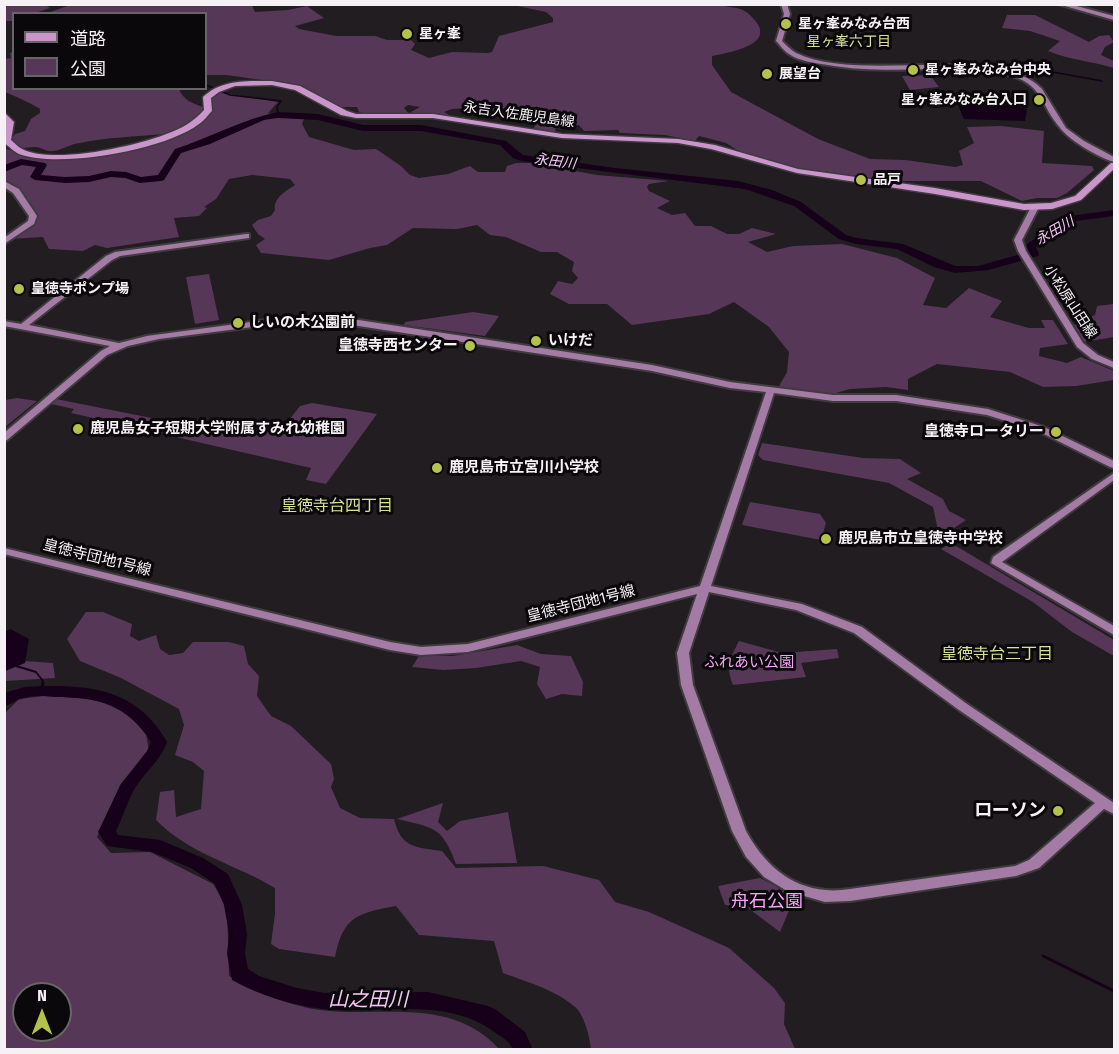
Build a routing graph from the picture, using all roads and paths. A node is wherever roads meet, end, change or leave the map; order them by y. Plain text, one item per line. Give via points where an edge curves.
1 (784, 4) edge
2 (1060, 4) edge
3 (1114, 18) edge
4 (4, 114) edge
5 (1114, 160) edge
6 (1114, 165) edge
7 (4, 183) edge
8 (1035, 210) junction
9 (246, 237) dead end
10 (4, 242) edge
11 (4, 323) edge
12 (22, 327) junction
13 (118, 345) junction
14 (1114, 365) edge
15 (771, 390) junction
16 (7, 434) edge
17 (1114, 465) edge
18 (1114, 476) edge
19 (4, 551) edge
20 (705, 588) junction
21 (1114, 631) edge
22 (1109, 805) edge

1 - 5 street via 787,14 779,41 796,56 846,67 978,68 1013,74 1037,87 1069,133
2 - 3 street
4 - 8 main road, 永吉入佐鹿児島線 via 10,122 7,141 13,148 39,155 84,157 124,151 191,126 207,114 207,97 216,90 246,82 267,82 297,88 356,116 433,117 549,135 678,141 796,171
6 - 8 main road, 永吉入佐鹿児島線 via 1078,198
7 - 10 street via 16,191 33,216 31,222
8 - 14 street, 小松原山田線 via 1018,240 1022,250 1084,349
9 - 12 street via 118,254
11 - 12 street
12 - 13 street
13 - 15 street via 263,322 327,319
13 - 16 street
15 - 17 street via 833,398 896,398 987,412 1041,429
15 - 20 street
18 - 21 street via 996,563
19 - 20 street, 皇徳寺団地1号線 via 421,651 468,648
20 - 22 street, 皇徳寺団地1号線 via 798,607 858,630 963,707
20 - 22 street via 683,652 687,685 744,843 759,864 779,880 810,894 825,896 1016,871 1034,864

